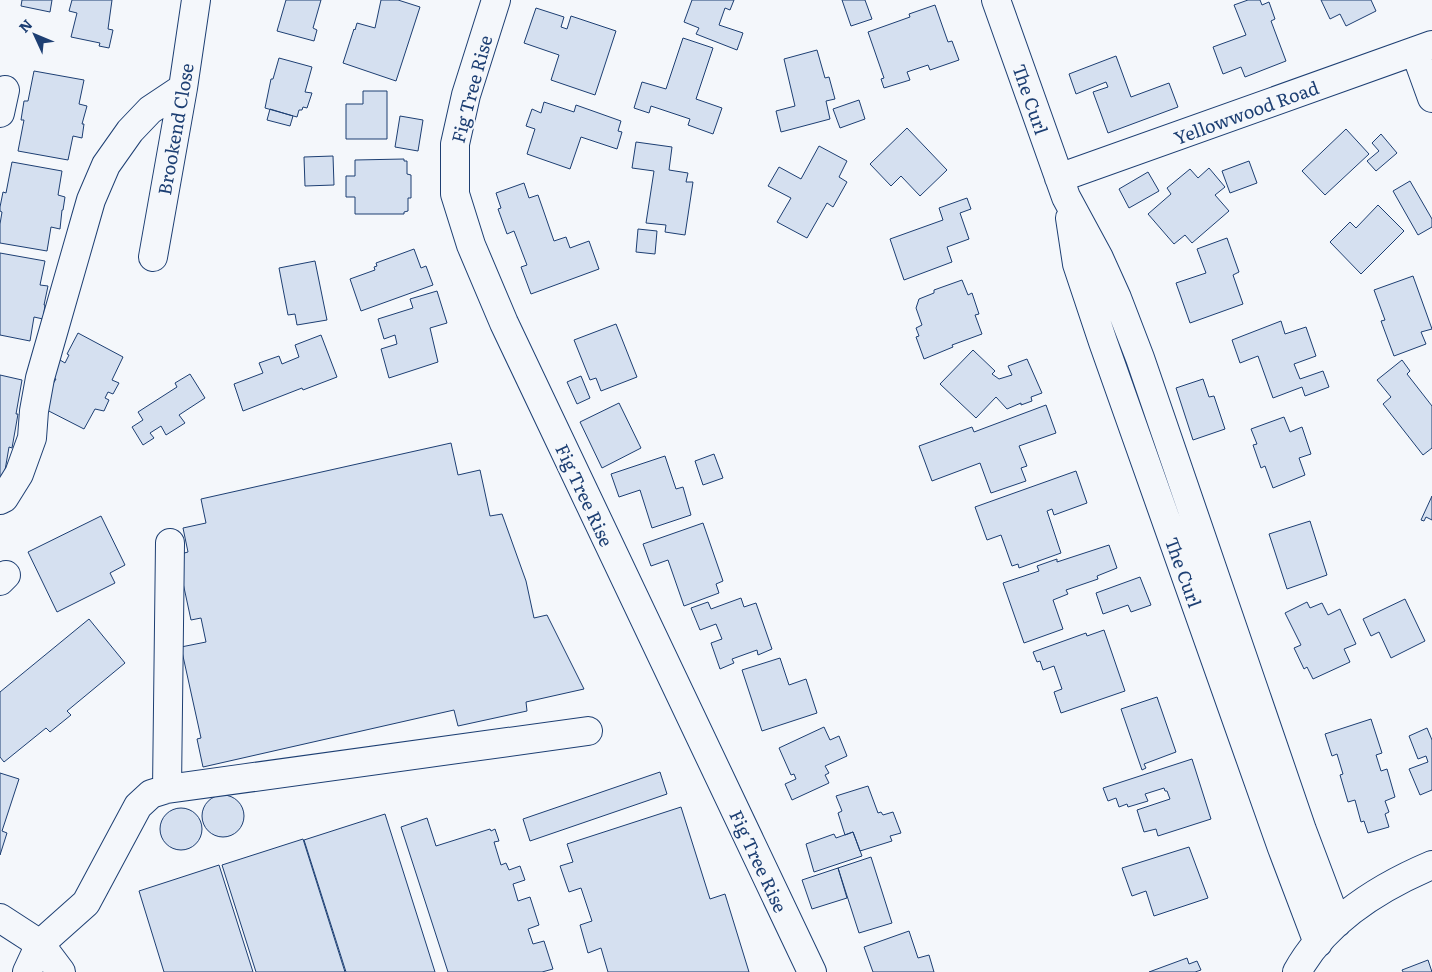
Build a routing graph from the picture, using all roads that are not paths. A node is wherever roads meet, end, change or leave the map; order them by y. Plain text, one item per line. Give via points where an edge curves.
1 (196, 0) edge
2 (496, 0) edge
3 (996, 0) edge
4 (1424, 48) edge
5 (183, 88) junction
6 (1432, 98) edge
7 (1063, 188) junction
8 (153, 257) dead end
9 (0, 500) edge
10 (170, 543) dead end
11 (588, 731) dead end
12 (167, 789) junction
13 (1432, 865) edge
14 (0, 918) edge
15 (1337, 924) junction
16 (1318, 943) junction
17 (40, 944) junction
18 (27, 972) edge
19 (61, 972) edge
20 (812, 972) edge
21 (1297, 972) edge

1 - 5 street, Brookend Close
2 - 20 street, Fig Tree Rise via 466,95 455,144 455,194 471,245 504,323
3 - 7 street, The Curl
4 - 6 street
4 - 7 street, Yellowwood Road
5 - 8 street, Brookend Close
5 - 9 street via 150,110 106,165 89,208 40,378 32,438 19,474
7 - 15 street, The Curl via 1110,282 1140,358
7 - 16 street, The Curl via 1078,264 1103,342 1278,839
10 - 12 street
11 - 12 street
12 - 17 street via 151,794 138,806 86,903
13 - 15 street via 1373,895
14 - 17 street
15 - 16 street
16 - 21 street
17 - 18 street
17 - 19 street

